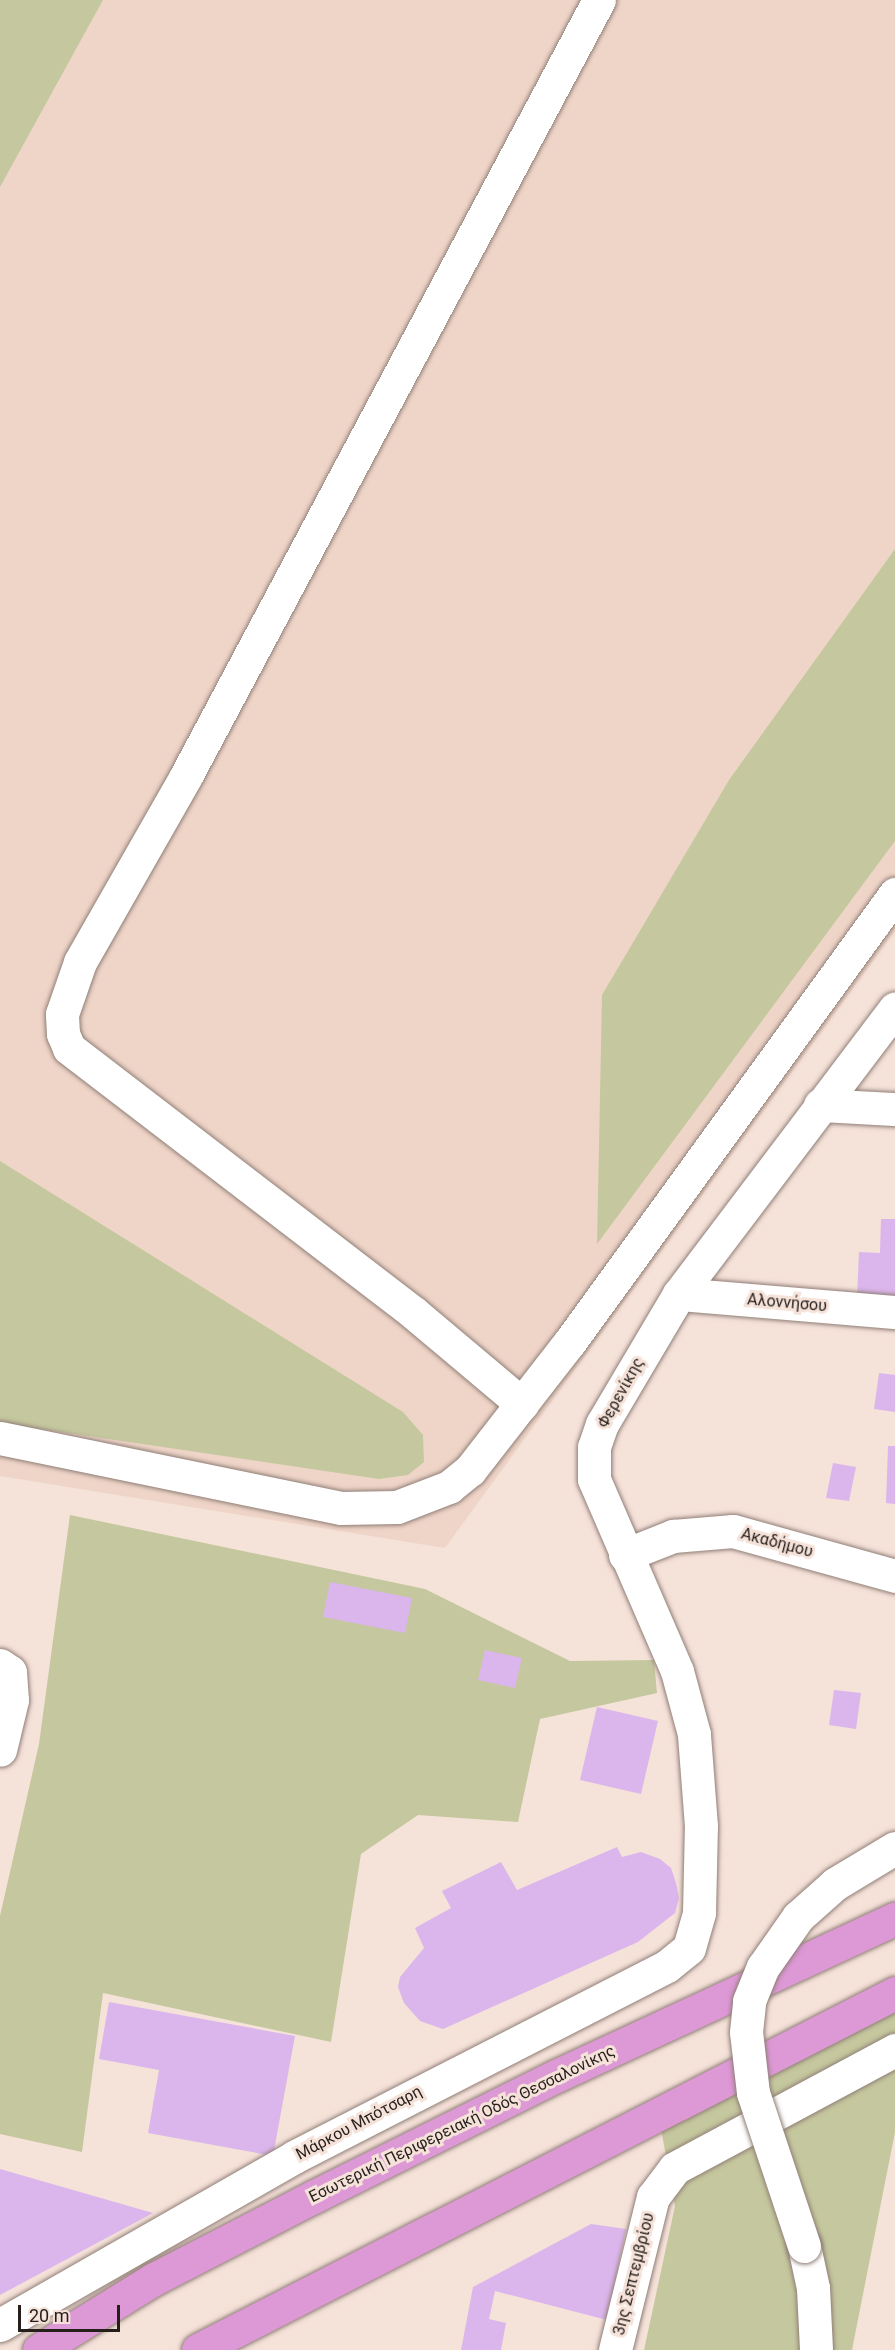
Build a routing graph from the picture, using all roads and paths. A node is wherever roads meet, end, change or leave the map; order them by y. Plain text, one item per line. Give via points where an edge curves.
1 (599, 0) edge
2 (895, 894) edge
3 (895, 1008) edge
4 (820, 1105) junction
5 (895, 1109) edge
6 (679, 1294) junction
7 (895, 1312) edge
8 (522, 1404) junction
9 (0, 1438) edge
10 (625, 1555) junction
11 (895, 1576) edge
12 (0, 1665) edge
13 (0, 1750) edge
14 (895, 1848) edge
15 (699, 1912) joint
16 (895, 1918) edge
17 (895, 1993) edge
18 (895, 2050) edge
19 (0, 2325) edge
20 (39, 2350) edge
21 (198, 2350) edge
22 (615, 2350) edge
23 (816, 2350) edge

1 - 8 street via 186,776 80,962 62,1014 63,1034 69,1048 414,1313
2 - 8 street
3 - 4 street, Φερενίκης
4 - 5 street
4 - 6 street, Φερενίκης
6 - 7 street, Αλοννήσου
6 - 10 street, Φερενίκης via 602,1424 594,1448 594,1479
8 - 9 street via 470,1470 448,1487 397,1507 340,1508
10 - 11 street, Ακαδήμου via 673,1536 733,1531
10 - 15 street, Φερενίκης via 676,1671 694,1734 701,1826
12 - 13 street via 10,1672 12,1700
14 - 23 street, bridge via 835,1884 798,1917 763,1966 749,2001 746,2032 753,2093 804,2246 813,2288
15 - 19 street, Μάρκου Μπότσαρη via 688,1948 667,1966 294,2157
16 - 20 highway, Εσωτερική Περιφερειακή Οδός Θεσσαλονίκης via 556,2076 314,2197 154,2279
17 - 21 highway
18 - 22 street, 3ης Σεπτεμβρίου via 675,2168 653,2197

